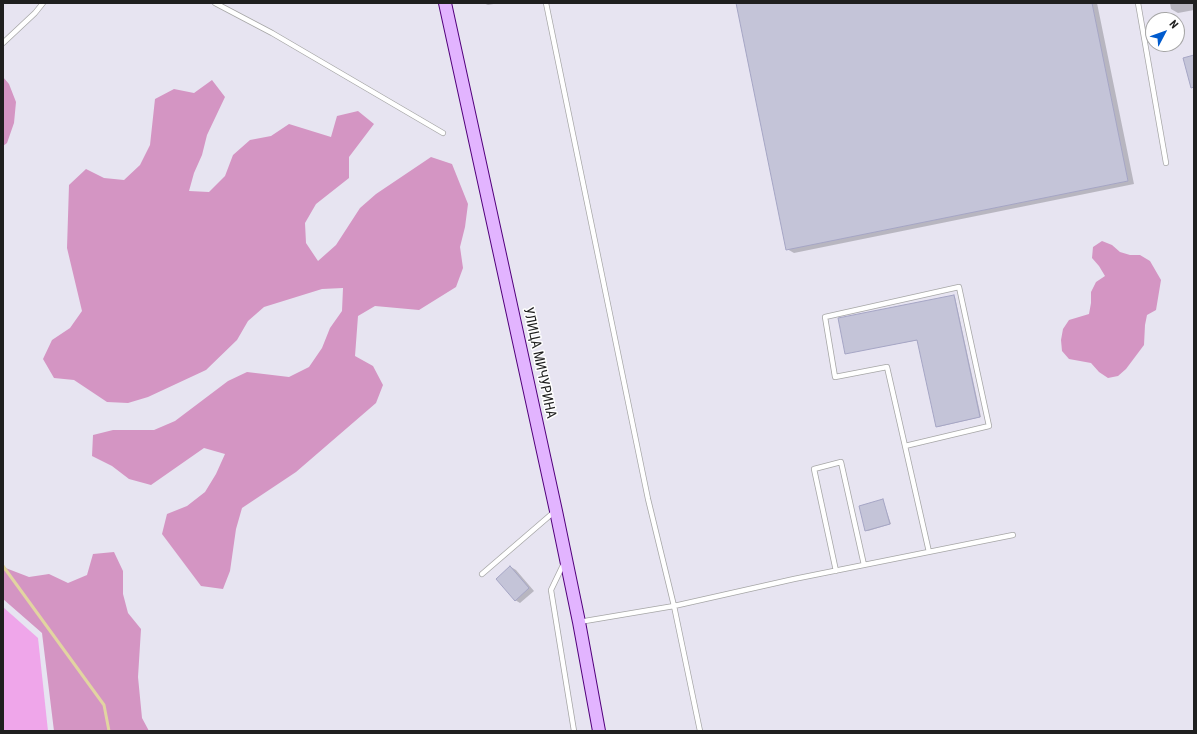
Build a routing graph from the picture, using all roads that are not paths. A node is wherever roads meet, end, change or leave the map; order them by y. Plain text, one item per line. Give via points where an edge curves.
1 (43, 3) edge
2 (215, 3) edge
3 (445, 3) edge
4 (546, 3) edge
5 (1138, 3) edge
6 (3, 43) edge
7 (443, 133) dead end
8 (1166, 163) dead end
9 (905, 446) junction
10 (556, 511) junction
11 (1012, 535) dead end
12 (929, 552) junction
13 (566, 559) junction
14 (864, 565) junction
15 (836, 571) junction
16 (482, 574) dead end
17 (674, 606) junction
18 (579, 622) junction
19 (574, 731) edge
20 (599, 731) edge
21 (700, 731) edge

1 - 6 lane
2 - 7 lane via 272,33
3 - 10 main road, УЛИЦА МИЧУРИНА
4 - 17 lane via 648,498
5 - 8 lane
9 - 9 lane via 989,426 959,287 825,317 835,377 887,367
9 - 12 lane
10 - 13 main road, УЛИЦА МИЧУРИНА
10 - 16 lane
11 - 12 lane
12 - 14 lane
13 - 18 main road, УЛИЦА МИЧУРИНА
13 - 19 lane via 551,590
14 - 15 lane
14 - 15 lane via 841,462 814,468
15 - 17 lane
17 - 18 lane
17 - 21 lane
18 - 20 main road, УЛИЦА МИЧУРИНА

